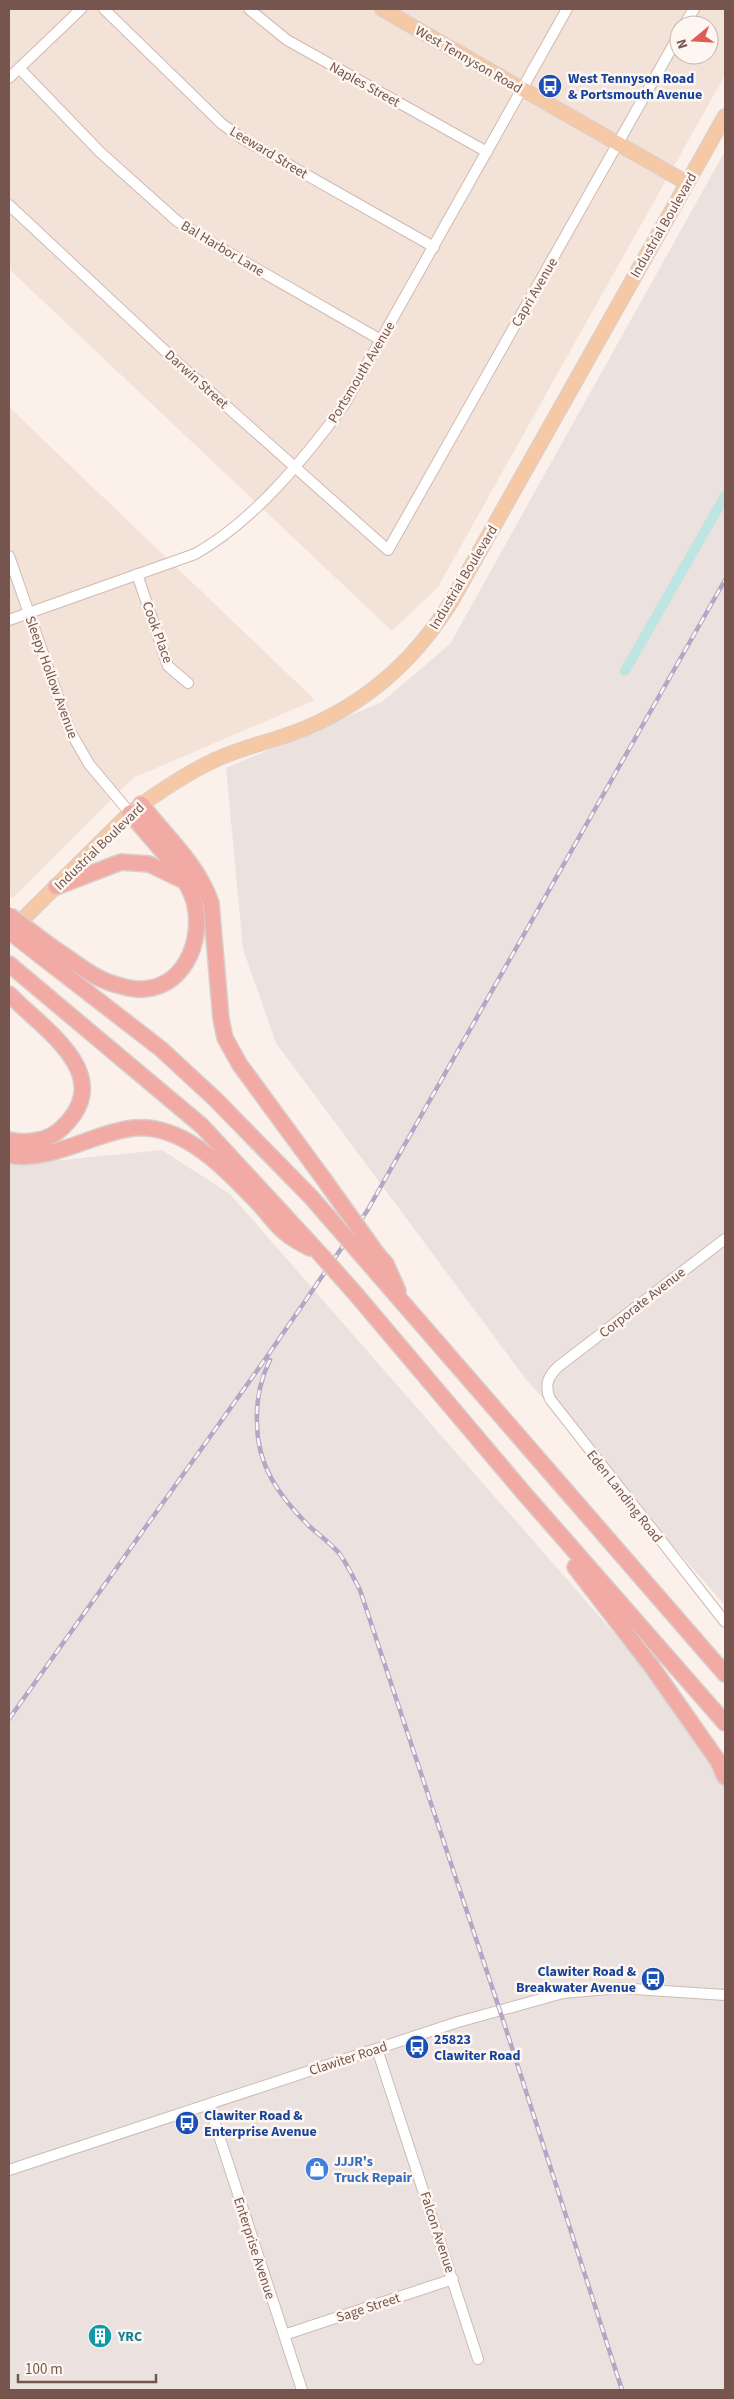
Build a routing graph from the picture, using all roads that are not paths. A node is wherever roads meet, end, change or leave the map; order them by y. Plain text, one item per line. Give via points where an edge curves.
1 (81, 9) edge
2 (104, 9) edge
3 (249, 9) edge
4 (382, 9) edge
5 (567, 9) edge
6 (669, 53) edge
7 (19, 68) junction
8 (9, 78) edge
9 (523, 89) junction
10 (725, 116) edge
11 (618, 144) junction
12 (487, 152) junction
13 (686, 183) junction
14 (9, 205) edge
15 (434, 247) junction
16 (381, 340) junction
17 (293, 467) junction
18 (388, 550) joint
19 (9, 556) edge
20 (137, 574) junction
21 (28, 613) junction
22 (9, 620) edge
23 (188, 683) dead end
24 (136, 809) junction
25 (184, 881) junction
26 (56, 887) junction
27 (9, 915) edge
28 (9, 932) edge
29 (47, 952) junction
30 (9, 964) edge
31 (9, 994) edge
32 (9, 1140) edge
33 (9, 1155) edge
34 (290, 1228) junction
35 (725, 1239) edge
36 (374, 1261) junction
37 (559, 1366) joint
38 (523, 1492) junction
39 (725, 1622) edge
40 (725, 1674) edge
41 (725, 1723) edge
42 (725, 1776) edge
43 (725, 1995) edge
44 (377, 2049) junction
45 (209, 2105) junction
46 (9, 2170) edge
47 (453, 2279) junction
48 (284, 2335) junction
49 (478, 2359) dead end
50 (302, 2390) edge

1 - 7 street
2 - 15 street, Leeward Street via 222,124
3 - 12 street, Naples Street via 287,40
4 - 9 main road, West Tennyson Road
5 - 9 street, Portsmouth Avenue
6 - 11 street, Capri Avenue
7 - 8 street
7 - 16 street, Bal Harbor Lane via 100,152 177,221
9 - 11 main road, West Tennyson Road
9 - 12 street, Portsmouth Avenue
10 - 13 main road, Industrial Boulevard
11 - 13 main road, West Tennyson Road
11 - 18 street, Capri Avenue
12 - 15 street, Portsmouth Avenue
13 - 24 main road, Industrial Boulevard via 451,602 434,629 409,658 384,682 326,720 217,759 180,778
14 - 17 street, Darwin Street
15 - 16 street, Portsmouth Avenue
16 - 17 street, Portsmouth Avenue via 344,405
17 - 18 street, Darwin Street
17 - 20 street, Portsmouth Avenue via 260,505 219,541 195,554
19 - 21 street, Sleepy Hollow Avenue
20 - 21 street, Portsmouth Avenue
20 - 23 street, Cook Place via 168,666
21 - 22 street, Portsmouth Avenue
21 - 24 street, Sleepy Hollow Avenue via 78,748
24 - 25 highway
24 - 26 main road, Industrial Boulevard
24 - 36 highway, bridge via 192,865 205,886 211,903 221,1019 230,1050 323,1178
25 - 26 highway via 149,864 121,862
25 - 29 highway via 196,912 195,945 185,964 172,978 156,986 137,989 111,984
26 - 28 main road, Industrial Boulevard
27 - 29 highway, bridge
28 - 29 highway, bridge
29 - 36 highway, bridge via 161,1049 214,1099
30 - 34 highway via 202,1126
31 - 32 highway via 70,1054 78,1067 82,1084 81,1104 58,1131 26,1143
33 - 34 highway via 49,1152 128,1129 164,1131 194,1145
34 - 38 highway, bridge via 322,1256 354,1292
35 - 37 street, Corporate Avenue
36 - 40 highway via 406,1308
37 - 39 street, Eden Landing Road via 546,1384 550,1399
38 - 41 highway
38 - 42 highway via 539,1520 663,1682
43 - 44 street, Clawiter Road via 619,1988 563,1993 458,2022
44 - 45 street, Clawiter Road
44 - 47 street, Falcon Avenue
45 - 46 street, Clawiter Road
45 - 48 street, Enterprise Avenue
47 - 48 street, Sage Street
47 - 49 street, Falcon Avenue
48 - 50 street, Enterprise Avenue

